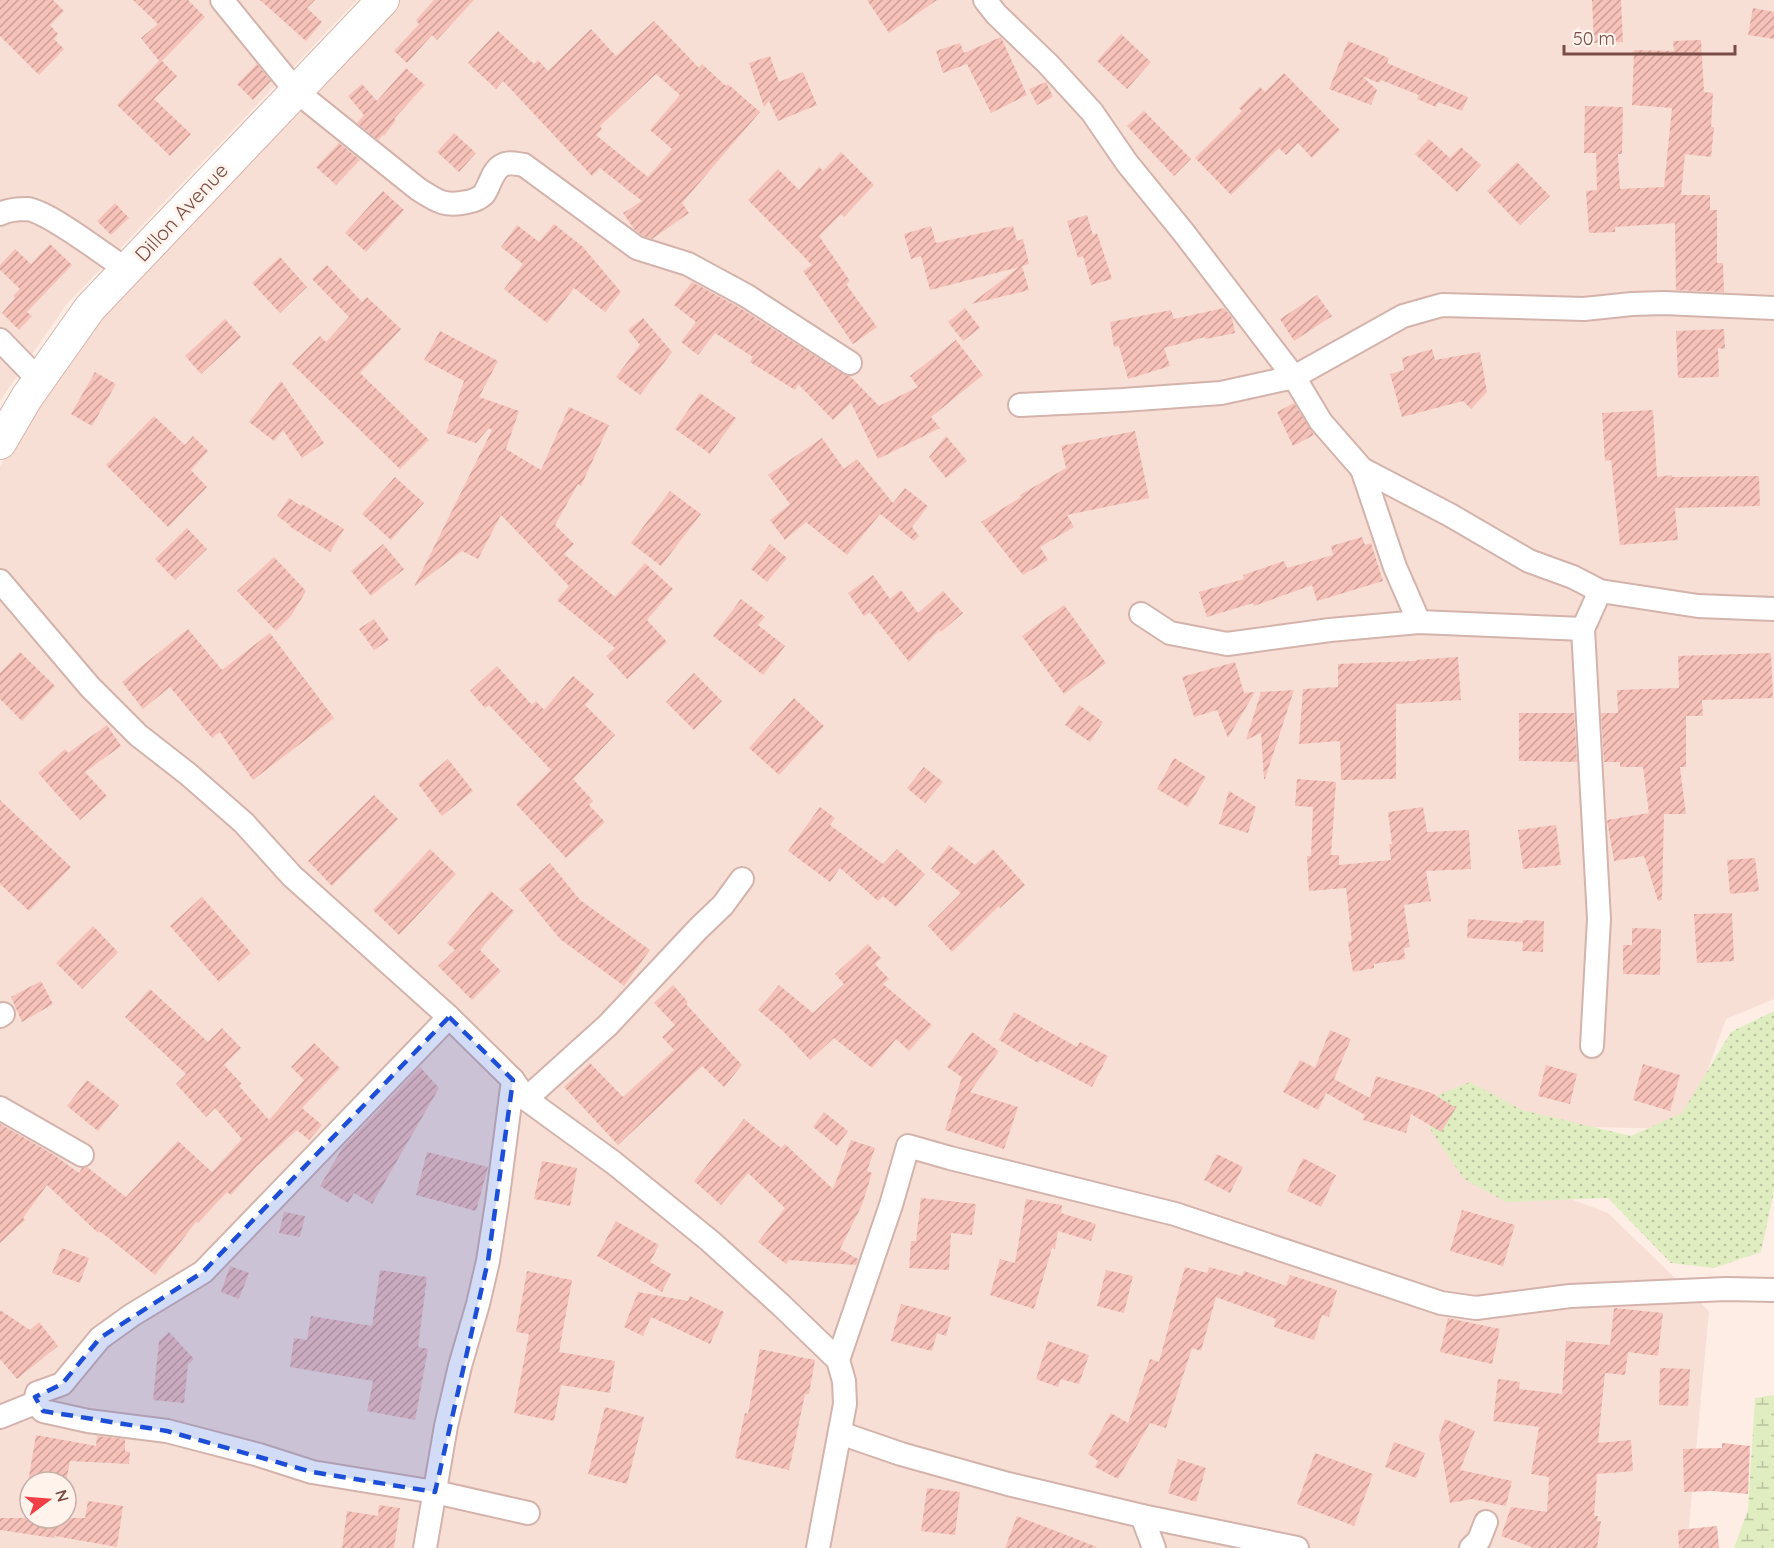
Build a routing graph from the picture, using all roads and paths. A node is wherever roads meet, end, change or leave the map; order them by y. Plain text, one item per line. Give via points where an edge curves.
1 (222, 0) edge
2 (383, 0) edge
3 (985, 0) edge
4 (296, 91) junction
5 (0, 214) edge
6 (127, 270) junction
7 (1774, 308) edge
8 (0, 340) edge
9 (850, 363) dead end
10 (1294, 376) junction
11 (39, 380) junction
12 (1020, 405) dead end
13 (0, 442) edge
14 (1362, 469) junction
15 (0, 581) edge
16 (1600, 591) junction
17 (1774, 609) edge
18 (1141, 614) dead end
19 (1419, 622) junction
20 (1582, 629) junction
21 (742, 879) dead end
22 (449, 1017) junction
23 (1592, 1046) dead end
24 (513, 1080) junction
25 (526, 1099) junction
26 (0, 1108) edge
27 (82, 1155) dead end
28 (1774, 1290) edge
29 (838, 1360) junction
30 (35, 1403) junction
31 (0, 1417) edge
32 (840, 1433) junction
33 (435, 1492) junction
34 (528, 1513) dead end
35 (1142, 1516) junction
36 (1486, 1521) dead end
37 (425, 1548) edge
38 (818, 1548) edge
39 (1154, 1548) edge
40 (1297, 1548) edge
41 (1471, 1548) edge

1 - 4 street
2 - 4 street, Dillon Avenue
3 - 10 street via 1092,112 1127,163
4 - 6 street, Dillon Avenue
4 - 9 street via 432,198 452,205 472,201 484,193 495,171 502,166 524,165 636,248 688,264 747,296
5 - 6 street via 28,209 46,215
6 - 11 street, Dillon Avenue via 90,308
7 - 10 street via 1664,303 1584,309 1442,304 1403,316
8 - 11 street
10 - 12 street via 1221,393
10 - 14 street via 1321,422
11 - 13 street, Dillon Avenue
14 - 16 street via 1529,561
14 - 19 street via 1395,567
15 - 22 street via 90,687 138,735 244,823 292,876
16 - 17 street via 1698,606
16 - 20 street
18 - 19 street via 1170,633 1227,644
19 - 20 street
20 - 23 street via 1599,919
21 - 25 street via 723,905 608,1025
22 - 24 street
22 - 30 street via 203,1272 100,1338 62,1384 37,1393
24 - 25 street
24 - 33 street via 488,1260 446,1426
25 - 29 street via 614,1163 710,1241
26 - 27 street
28 - 29 street via 1570,1296 1476,1308 1441,1302 1175,1214 908,1146
29 - 32 street via 845,1404
30 - 31 street
30 - 33 street via 43,1411 167,1431 312,1472
32 - 35 street via 987,1478
32 - 38 street
33 - 34 street
33 - 37 street
35 - 39 street
35 - 40 street
36 - 41 street via 1479,1540

